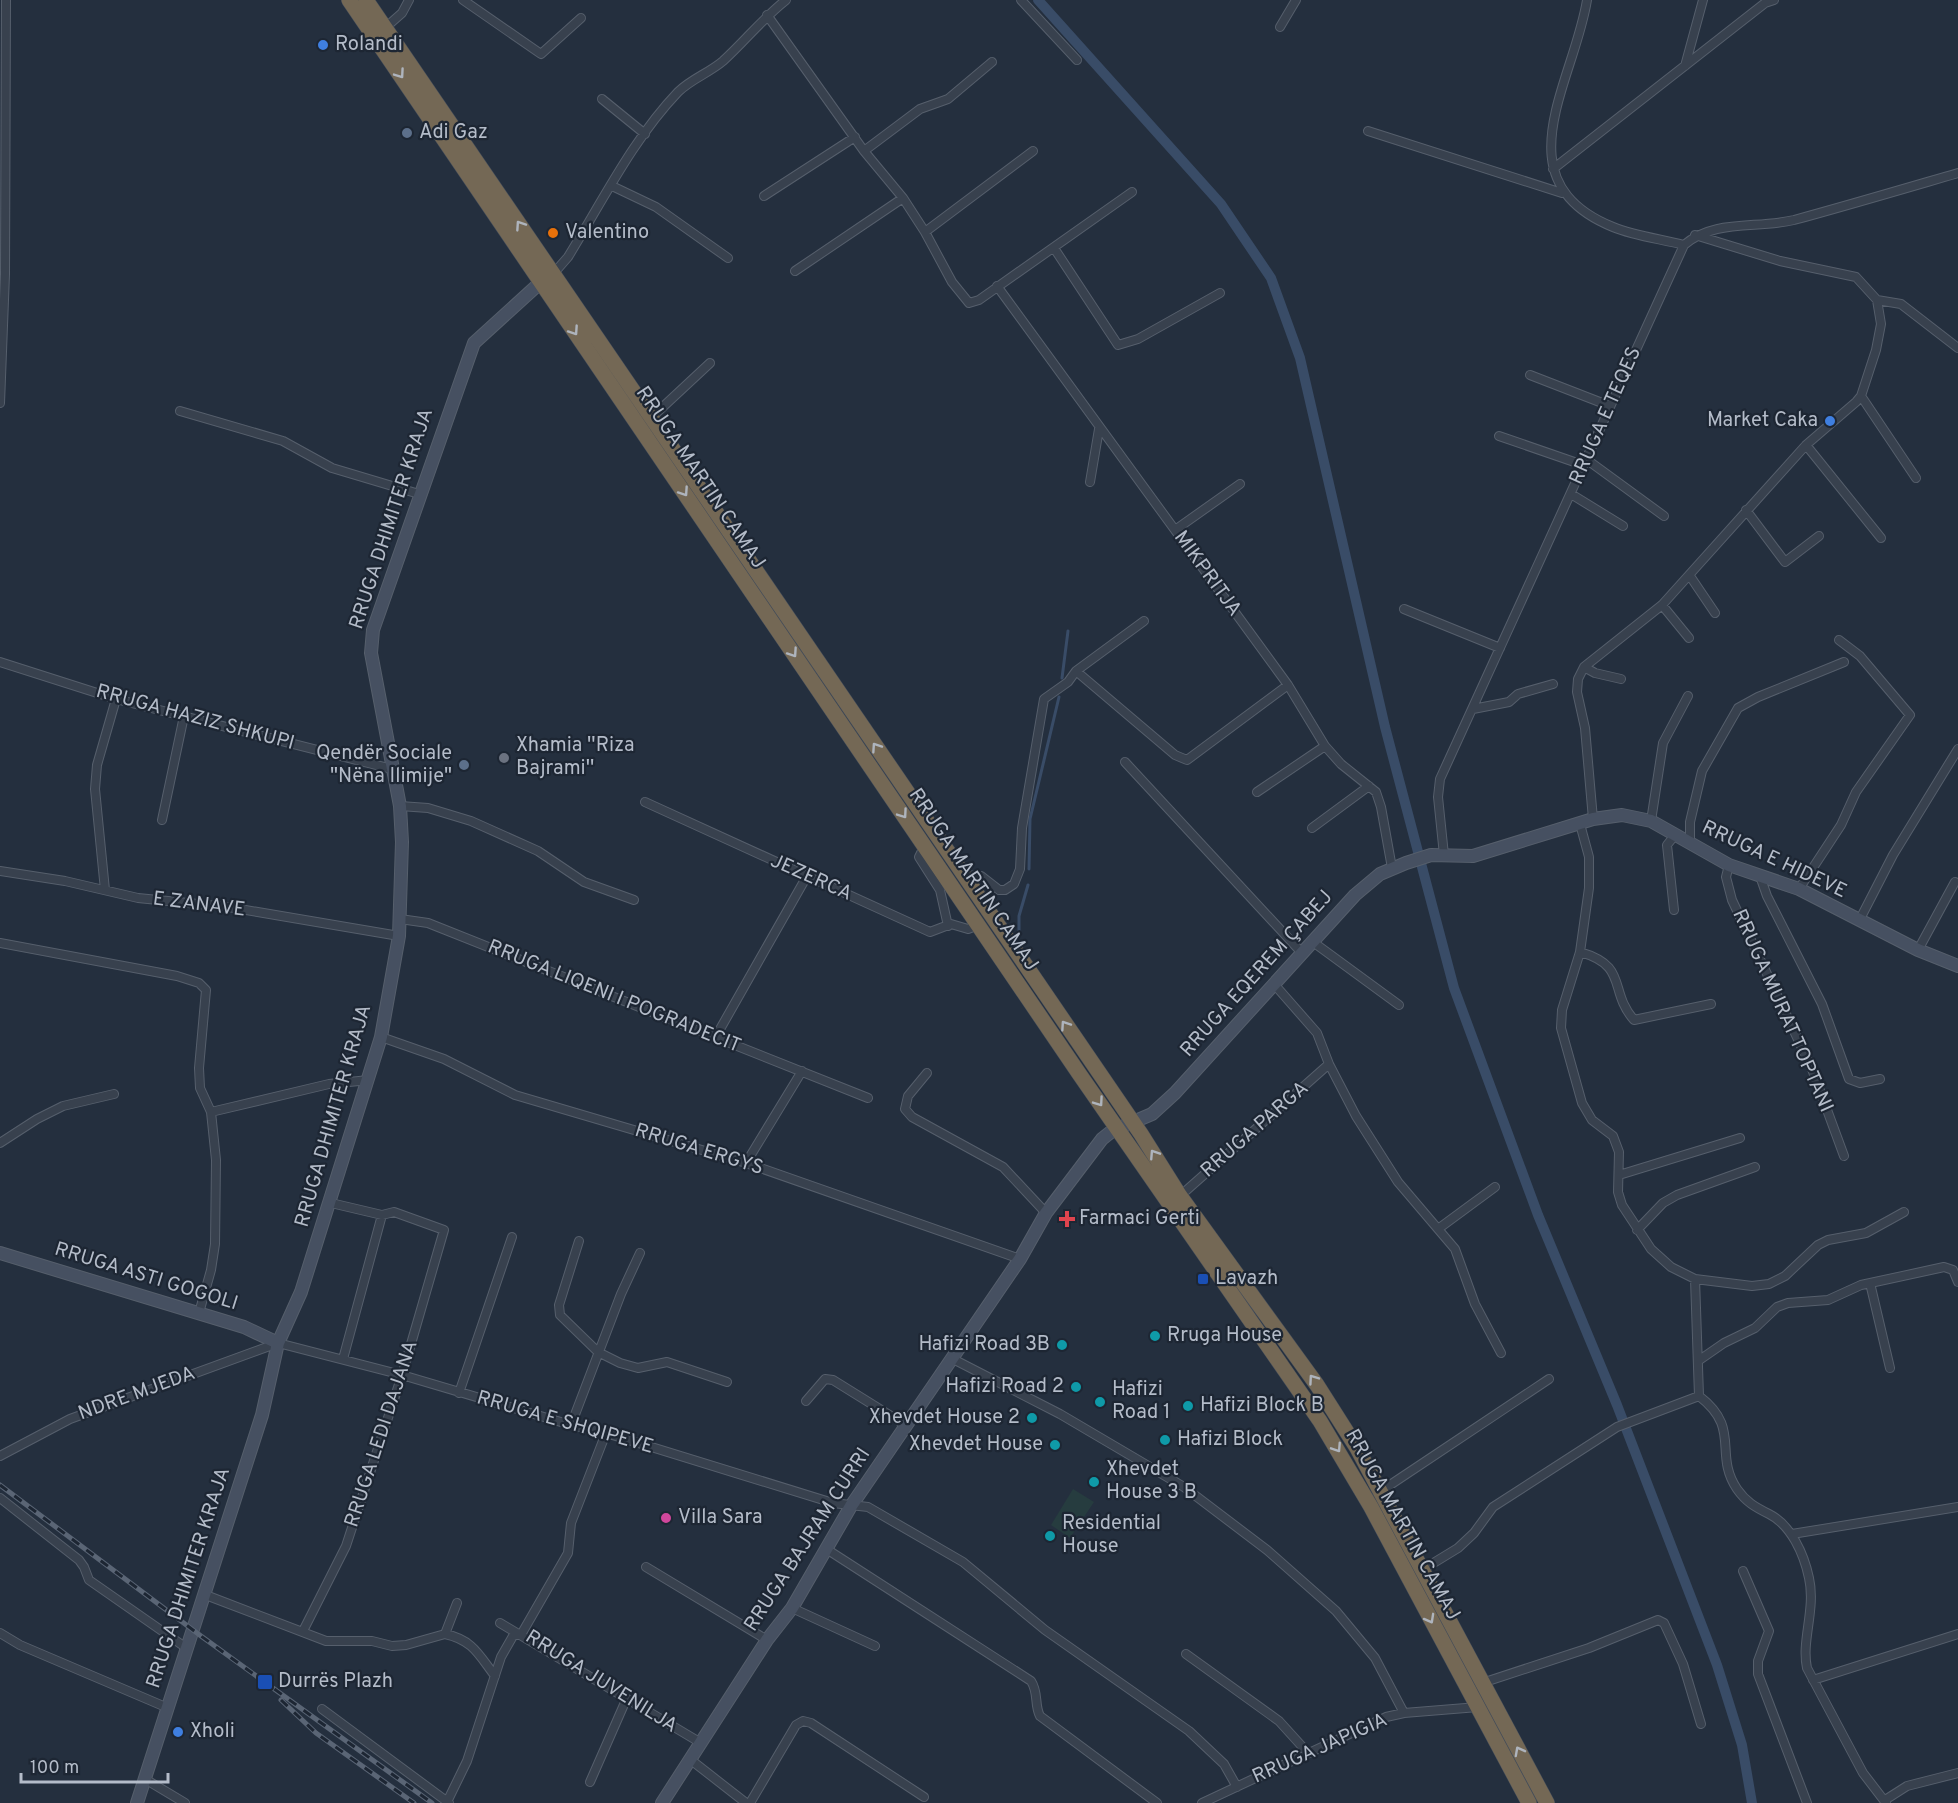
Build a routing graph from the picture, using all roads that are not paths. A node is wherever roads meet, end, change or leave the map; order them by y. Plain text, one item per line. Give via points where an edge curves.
1 (6, 0) edge
2 (349, 0) edge
3 (366, 0) edge
4 (408, 0) edge
5 (463, 0) edge
6 (786, 0) edge
7 (1021, 0) edge
8 (1296, 0) edge
9 (1587, 0) edge
10 (1703, 0) edge
11 (1772, 0) edge
12 (767, 15) junction
13 (582, 18) dead end
14 (1280, 27) dead end
15 (385, 28) junction
16 (1077, 60) dead end
17 (992, 62) dead end
18 (1684, 66) junction
19 (602, 99) dead end
20 (1368, 131) dead end
21 (645, 134) junction
22 (855, 137) junction
23 (3, 147) edge
24 (864, 151) junction
25 (1033, 151) dead end
26 (1553, 169) junction
27 (1958, 173) edge
28 (612, 186) junction
29 (1132, 192) dead end
30 (1563, 193) junction
31 (764, 196) dead end
32 (903, 198) junction
33 (925, 232) junction
34 (1695, 235) junction
35 (1684, 245) junction
36 (1054, 248) junction
37 (728, 258) dead end
38 (795, 271) dead end
39 (2, 275) edge
40 (547, 278) junction
41 (997, 286) junction
42 (1220, 293) dead end
43 (1877, 300) junction
44 (1957, 346) edge
45 (710, 363) dead end
46 (1530, 375) dead end
47 (1861, 396) junction
48 (0, 403) edge
49 (1610, 406) junction
50 (180, 411) dead end
51 (652, 417) junction
52 (1099, 429) junction
53 (1499, 436) dead end
54 (1806, 445) junction
55 (1585, 462) junction
56 (1916, 478) dead end
57 (1090, 482) dead end
58 (1240, 484) dead end
59 (420, 494) junction
60 (1571, 494) junction
61 (1746, 510) junction
62 (1664, 516) dead end
63 (1623, 526) dead end
64 (1175, 531) junction
65 (1819, 536) dead end
66 (1881, 538) dead end
67 (1690, 576) junction
68 (1662, 605) junction
69 (1404, 609) dead end
70 (1715, 613) dead end
71 (1144, 621) dead end
72 (1689, 638) dead end
73 (1839, 640) dead end
74 (1500, 648) junction
75 (0, 662) edge
76 (1844, 662) dead end
77 (1584, 667) junction
78 (1076, 671) junction
79 (1621, 679) dead end
80 (1553, 684) dead end
81 (1288, 685) junction
82 (1688, 696) dead end
83 (116, 699) junction
84 (1473, 709) junction
85 (184, 716) junction
86 (1325, 746) junction
87 (1958, 749) edge
88 (1125, 762) dead end
89 (1948, 765) junction
90 (392, 769) junction
91 (1958, 771) edge
92 (1369, 786) junction
93 (1257, 792) dead end
94 (645, 802) dead end
95 (400, 806) junction
96 (1593, 819) junction
97 (162, 820) dead end
98 (1651, 821) junction
99 (1580, 824) junction
100 (1312, 828) dead end
101 (1675, 835) junction
102 (1690, 844) junction
103 (925, 845) junction
104 (1431, 855) joint
105 (1444, 855) junction
106 (1729, 865) junction
107 (1392, 868) junction
108 (0, 871) edge
109 (963, 875) junction
110 (807, 876) junction
111 (1760, 876) junction
112 (1955, 882) dead end
113 (1799, 889) junction
114 (105, 890) junction
115 (634, 900) dead end
116 (1674, 910) dead end
117 (400, 919) junction
118 (1859, 921) junction
119 (978, 925) junction
120 (948, 926) junction
121 (399, 936) junction
122 (1313, 942) junction
123 (0, 943) edge
124 (1918, 950) junction
125 (1580, 952) junction
126 (1302, 953) junction
127 (1958, 966) edge
128 (1274, 984) junction
129 (1711, 1004) dead end
130 (1399, 1005) dead end
131 (381, 1037) junction
132 (715, 1038) junction
133 (1329, 1064) junction
134 (802, 1071) junction
135 (927, 1074) dead end
136 (1880, 1079) dead end
137 (369, 1080) junction
138 (114, 1094) dead end
139 (868, 1098) dead end
140 (211, 1112) junction
141 (1134, 1124) junction
142 (1118, 1129) junction
143 (1740, 1138) dead end
144 (0, 1143) edge
145 (1844, 1156) dead end
146 (746, 1163) junction
147 (1755, 1167) dead end
148 (1619, 1175) junction
149 (1495, 1186) dead end
150 (1180, 1196) junction
151 (331, 1203) junction
152 (1904, 1212) dead end
153 (1046, 1213) junction
154 (382, 1215) junction
155 (1438, 1229) junction
156 (1636, 1230) junction
157 (512, 1237) dead end
158 (579, 1241) dead end
159 (0, 1253) edge
160 (640, 1253) dead end
161 (1020, 1259) junction
162 (1695, 1279) junction
163 (1958, 1282) edge
164 (1870, 1283) junction
165 (198, 1313) junction
166 (278, 1343) junction
167 (598, 1352) junction
168 (1501, 1353) dead end
169 (343, 1359) junction
170 (953, 1359) junction
171 (1698, 1361) junction
172 (1890, 1368) dead end
173 (402, 1375) junction
174 (1549, 1379) dead end
175 (727, 1382) dead end
176 (459, 1393) junction
177 (1699, 1396) junction
178 (806, 1401) dead end
179 (571, 1425) junction
180 (907, 1426) junction
181 (606, 1433) junction
182 (0, 1456) edge
183 (1381, 1491) junction
184 (0, 1498) edge
185 (851, 1506) junction
186 (1958, 1507) edge
187 (1792, 1534) junction
188 (828, 1550) junction
189 (646, 1567) dead end
190 (1422, 1570) junction
191 (1743, 1571) dead end
192 (203, 1594) junction
193 (458, 1603) dead end
194 (792, 1608) junction
195 (500, 1623) dead end
196 (303, 1631) junction
197 (0, 1633) edge
198 (522, 1633) junction
199 (445, 1634) junction
200 (1958, 1634) edge
201 (767, 1640) junction
202 (875, 1646) dead end
203 (185, 1647) junction
204 (1186, 1654) dead end
205 (495, 1676) junction
206 (1813, 1680) junction
207 (1482, 1683) junction
208 (626, 1700) junction
209 (1478, 1707) junction
210 (168, 1708) junction
211 (321, 1709) dead end
212 (1404, 1713) junction
213 (1701, 1724) dead end
214 (701, 1743) junction
215 (1308, 1753) junction
216 (691, 1760) junction
217 (1958, 1773) edge
218 (145, 1779) junction
219 (590, 1782) dead end
220 (1237, 1786) junction
221 (924, 1797) dead end
222 (1886, 1801) edge
223 (448, 1802) edge
224 (137, 1803) edge
225 (185, 1803) edge
226 (662, 1803) edge
227 (748, 1803) edge
228 (1157, 1803) edge
229 (1202, 1803) edge
230 (1529, 1803) edge
231 (1547, 1803) edge
232 (1807, 1803) edge

1 - 23 street
2 -> 40 highway, RRUGA MARTIN CAMAJ
3 - 15 highway, RRUGA MARTIN CAMAJ
4 - 15 street via 402,13
5 - 13 street via 541,54
6 - 12 street, RRUGA DHIMITER KRAJA
7 - 16 street
8 - 14 street
9 - 26 street via 1554,121 1550,143
10 - 18 street
11 - 18 street
12 - 21 street, RRUGA DHIMITER KRAJA via 723,61 678,93
12 - 22 street
40 -> 15 highway, RRUGA MARTIN CAMAJ
17 - 24 street via 948,99 920,109
18 - 26 street
19 - 21 street
20 - 30 street
21 - 28 street, RRUGA DHIMITER KRAJA
22 - 24 street
22 - 31 street
23 - 39 street
24 - 32 street
25 - 33 street
26 - 30 street
27 - 34 street, RRUGA E TEQES via 1790,220 1709,229
28 - 37 street via 656,207
28 - 40 street, RRUGA DHIMITER KRAJA via 568,257
29 - 36 street
30 - 35 street via 1585,212 1613,227
32 - 33 street
32 - 38 street
33 - 41 street via 965,300 975,303
34 - 35 street, RRUGA E TEQES
34 - 43 street via 1779,261 1856,277
35 - 49 street, RRUGA E TEQES
36 - 41 street
36 - 42 street via 1118,345 1138,339
39 - 48 street
40 - 51 highway, RRUGA MARTIN CAMAJ
40 - 59 street, RRUGA DHIMITER KRAJA via 474,343
40 -> 103 highway, RRUGA MARTIN CAMAJ
41 - 52 street, MIKPRITJA
43 - 44 street via 1901,304
43 - 47 street via 1881,324
45 - 51 street
46 - 49 street
47 - 54 street
47 - 56 street
49 - 55 street, RRUGA E TEQES
50 - 59 street via 283,441 332,468
109 -> 51 highway, RRUGA MARTIN CAMAJ
52 - 57 street
52 - 64 street, MIKPRITJA
53 - 55 street
54 - 61 street
54 - 66 street
55 - 60 street, RRUGA E TEQES
55 - 62 street
58 - 64 street
59 - 90 street, RRUGA DHIMITER KRAJA via 373,630 371,653
60 - 63 street
60 - 74 street, RRUGA E TEQES
61 - 65 street via 1785,562
61 - 67 street
64 - 81 street, MIKPRITJA
67 - 68 street
67 - 70 street
68 - 72 street
68 - 77 street
69 - 74 street
71 - 78 street
73 - 113 street via 1860,656 1910,715 1856,792 1841,825
74 - 84 street, RRUGA E TEQES
75 - 83 street, RRUGA HAZIZ SHKUPI
76 - 102 street via 1738,708 1702,771 1690,822
77 - 79 street
77 - 96 street via 1577,692 1587,737
78 - 81 street via 1174,755 1187,760
78 - 109 street via 1042,705 1017,881 999,890 981,876
80 - 84 street via 1518,694 1509,702
81 - 86 street, MIKPRITJA
82 - 98 street via 1662,743
83 - 85 street, RRUGA HAZIZ SHKUPI
83 - 114 street via 97,765 95,789
84 - 105 street, RRUGA E TEQES via 1438,788
85 - 90 street, RRUGA HAZIZ SHKUPI
85 - 97 street
86 - 92 street, MIKPRITJA
86 - 93 street
87 - 89 street
88 - 126 street
89 - 91 street
89 - 118 street via 1893,855
90 - 95 street, RRUGA DHIMITER KRAJA
92 - 100 street
92 - 107 street, MIKPRITJA via 1379,798
94 - 110 street, JEZERCA
95 - 115 street via 428,808 471,821 538,851 584,882
95 - 117 street, RRUGA DHIMITER KRAJA
96 - 98 street, RRUGA E HIDEVE via 1622,814
96 - 99 street, RRUGA E HIDEVE
98 - 101 street, RRUGA E HIDEVE
99 - 105 street, RRUGA E HIDEVE via 1473,856
99 - 125 street via 1590,871
101 - 102 street, RRUGA E HIDEVE
101 - 116 street via 1667,845
102 - 106 street, RRUGA E HIDEVE
103 - 119 highway, RRUGA MARTIN CAMAJ
103 - 120 street via 919,857 940,890
104 - 105 street, RRUGA E HIDEVE
104 - 107 street, RRUGA EQEREM ÇABEJ
106 - 111 street, RRUGA E HIDEVE
106 - 145 street, RRUGA MURAT TOPTANI via 1726,877 1731,900 1812,1069
107 - 122 street, RRUGA EQEREM ÇABEJ via 1355,895
108 - 114 street, E ZANAVE
141 -> 109 highway, RRUGA MARTIN CAMAJ
110 - 120 street, JEZERCA via 930,933
110 - 132 street
111 - 113 street, RRUGA E HIDEVE
111 - 136 street via 1822,1004 1849,1079 1860,1083
112 - 124 street
113 - 118 street, RRUGA E HIDEVE
114 - 121 street, E ZANAVE
117 - 121 street, RRUGA DHIMITER KRAJA
117 - 132 street, RRUGA LIQENI I POGRADECIT via 428,922
118 - 124 street, RRUGA E HIDEVE
119 - 120 street, JEZERCA
119 -> 142 highway, RRUGA MARTIN CAMAJ
121 - 131 street, RRUGA DHIMITER KRAJA
122 - 126 street, RRUGA EQEREM ÇABEJ
122 - 130 street
123 - 140 street via 199,983 206,990 207,999 200,1088
124 - 127 street, RRUGA E HIDEVE
125 - 129 street via 1607,963 1634,1020
125 - 148 street via 1562,1010 1561,1028 1582,1103 1592,1120 1613,1136 1619,1152
126 - 128 street, RRUGA EQEREM ÇABEJ
128 - 133 street via 1317,1034
128 - 141 street, RRUGA EQEREM ÇABEJ via 1175,1093
131 - 137 street, RRUGA DHIMITER KRAJA
131 - 146 street, RRUGA ERGYS via 444,1059 515,1095
132 - 134 street, RRUGA LIQENI I POGRADECIT
133 - 150 street, RRUGA PARGA
133 - 155 street via 1398,1182
134 - 139 street, RRUGA LIQENI I POGRADECIT
134 - 146 street
135 - 153 street via 908,1096 904,1109 1003,1167
137 - 140 street via 329,1084
137 - 151 street, RRUGA DHIMITER KRAJA
138 - 144 street via 63,1106
140 - 165 street via 216,1160 215,1244
141 - 142 street, RRUGA EQEREM ÇABEJ
150 -> 141 highway, RRUGA MARTIN CAMAJ
142 - 153 street, RRUGA BAJRAM CURRI via 1102,1138
142 -> 209 highway, RRUGA MARTIN CAMAJ via 1342,1455
143 - 148 street
146 - 161 street, RRUGA ERGYS
147 - 156 street via 1677,1196
148 - 156 street via 1618,1192
149 - 155 street
183 -> 150 highway, RRUGA MARTIN CAMAJ via 1317,1385
151 - 154 street
151 - 166 street, RRUGA DHIMITER KRAJA via 301,1292
152 - 162 street via 1866,1233 1818,1245 1785,1276 1769,1284 1752,1286
153 - 161 street, RRUGA BAJRAM CURRI
154 - 169 street
154 - 173 street, RRUGA LEDI DAJANA via 394,1212 444,1230
155 - 168 street via 1455,1249 1475,1304
156 - 162 street via 1671,1267
157 - 176 street
158 - 167 street via 559,1305 560,1315
159 - 165 street, RRUGA ASTI GOGOLI
160 - 167 street
161 - 170 street, RRUGA BAJRAM CURRI
162 - 171 street
163 - 164 street via 1953,1270 1944,1267
164 - 171 street via 1828,1300 1777,1307 1755,1328
164 - 172 street
165 - 166 street, RRUGA ASTI GOGOLI via 244,1327
166 - 169 street, RRUGA E SHQIPEVE
166 - 182 street, NDRE MJEDA via 69,1419
166 - 192 street, RRUGA DHIMITER KRAJA via 262,1415
167 - 175 street via 620,1364 638,1368 667,1362
167 - 179 street
169 - 173 street, RRUGA E SHQIPEVE
170 - 180 street, RRUGA BAJRAM CURRI
170 - 212 street via 1060,1414 1184,1487 1267,1550 1336,1611 1375,1658
171 - 177 street
173 - 176 street, RRUGA E SHQIPEVE
173 - 196 street, RRUGA LEDI DAJANA via 346,1546
174 - 183 street, RRUGA MARTIN CAMAJ
176 - 179 street, RRUGA E SHQIPEVE
177 - 187 street via 1721,1419 1727,1440 1727,1466 1738,1490 1755,1509 1770,1514
177 - 190 street via 1617,1427 1493,1507 1458,1548
178 - 180 street via 825,1379 833,1380
179 - 181 street, RRUGA E SHQIPEVE
180 - 185 street, RRUGA BAJRAM CURRI
181 - 185 street, RRUGA E SHQIPEVE
181 - 198 street via 571,1523 568,1553
183 - 190 highway, RRUGA MARTIN CAMAJ
184 - 203 street via 79,1560 89,1580
185 - 188 street, RRUGA BAJRAM CURRI
185 - 220 street, RRUGA E SHQIPEVE via 868,1507 963,1562 1045,1630 1189,1731 1224,1764
186 - 187 street
187 - 206 street via 1809,1578 1810,1626 1804,1656
188 - 194 street, RRUGA BAJRAM CURRI
188 - 228 street via 1031,1681 1037,1690 1040,1716
189 - 201 street
190 - 207 highway, RRUGA MARTIN CAMAJ
191 - 232 street via 1769,1631 1758,1660 1758,1674
192 - 196 street
192 - 203 street, RRUGA DHIMITER KRAJA
193 - 199 street
194 - 201 street, RRUGA BAJRAM CURRI
194 - 202 street
195 - 198 street, RRUGA JUVENILJA
196 - 199 street via 326,1641 372,1641 392,1646
197 - 210 street
198 - 205 street via 513,1636
198 - 208 street, RRUGA JUVENILJA
199 - 205 street via 470,1643
200 - 206 street
201 - 214 street, RRUGA BAJRAM CURRI
203 - 210 street, RRUGA DHIMITER KRAJA
204 - 215 street via 1279,1721
205 - 223 street via 467,1761
206 - 222 street via 1863,1773
207 - 213 street via 1589,1648 1658,1620 1664,1623 1683,1664
231 -> 207 highway, RRUGA MARTIN CAMAJ
208 - 214 street, RRUGA JUVENILJA
208 - 219 street
209 - 212 street, RRUGA JAPIGIA
209 - 230 highway, RRUGA MARTIN CAMAJ
210 - 218 street, RRUGA DHIMITER KRAJA
211 - 223 street
212 - 215 street, RRUGA JAPIGIA via 1386,1717
214 - 216 street, RRUGA BAJRAM CURRI
215 - 220 street, RRUGA JAPIGIA
216 - 226 street, RRUGA BAJRAM CURRI
216 - 227 street
217 - 222 street via 1907,1785
218 - 224 street, RRUGA DHIMITER KRAJA
218 - 225 street
220 - 229 street, RRUGA JAPIGIA
221 - 227 street via 803,1721 796,1725

